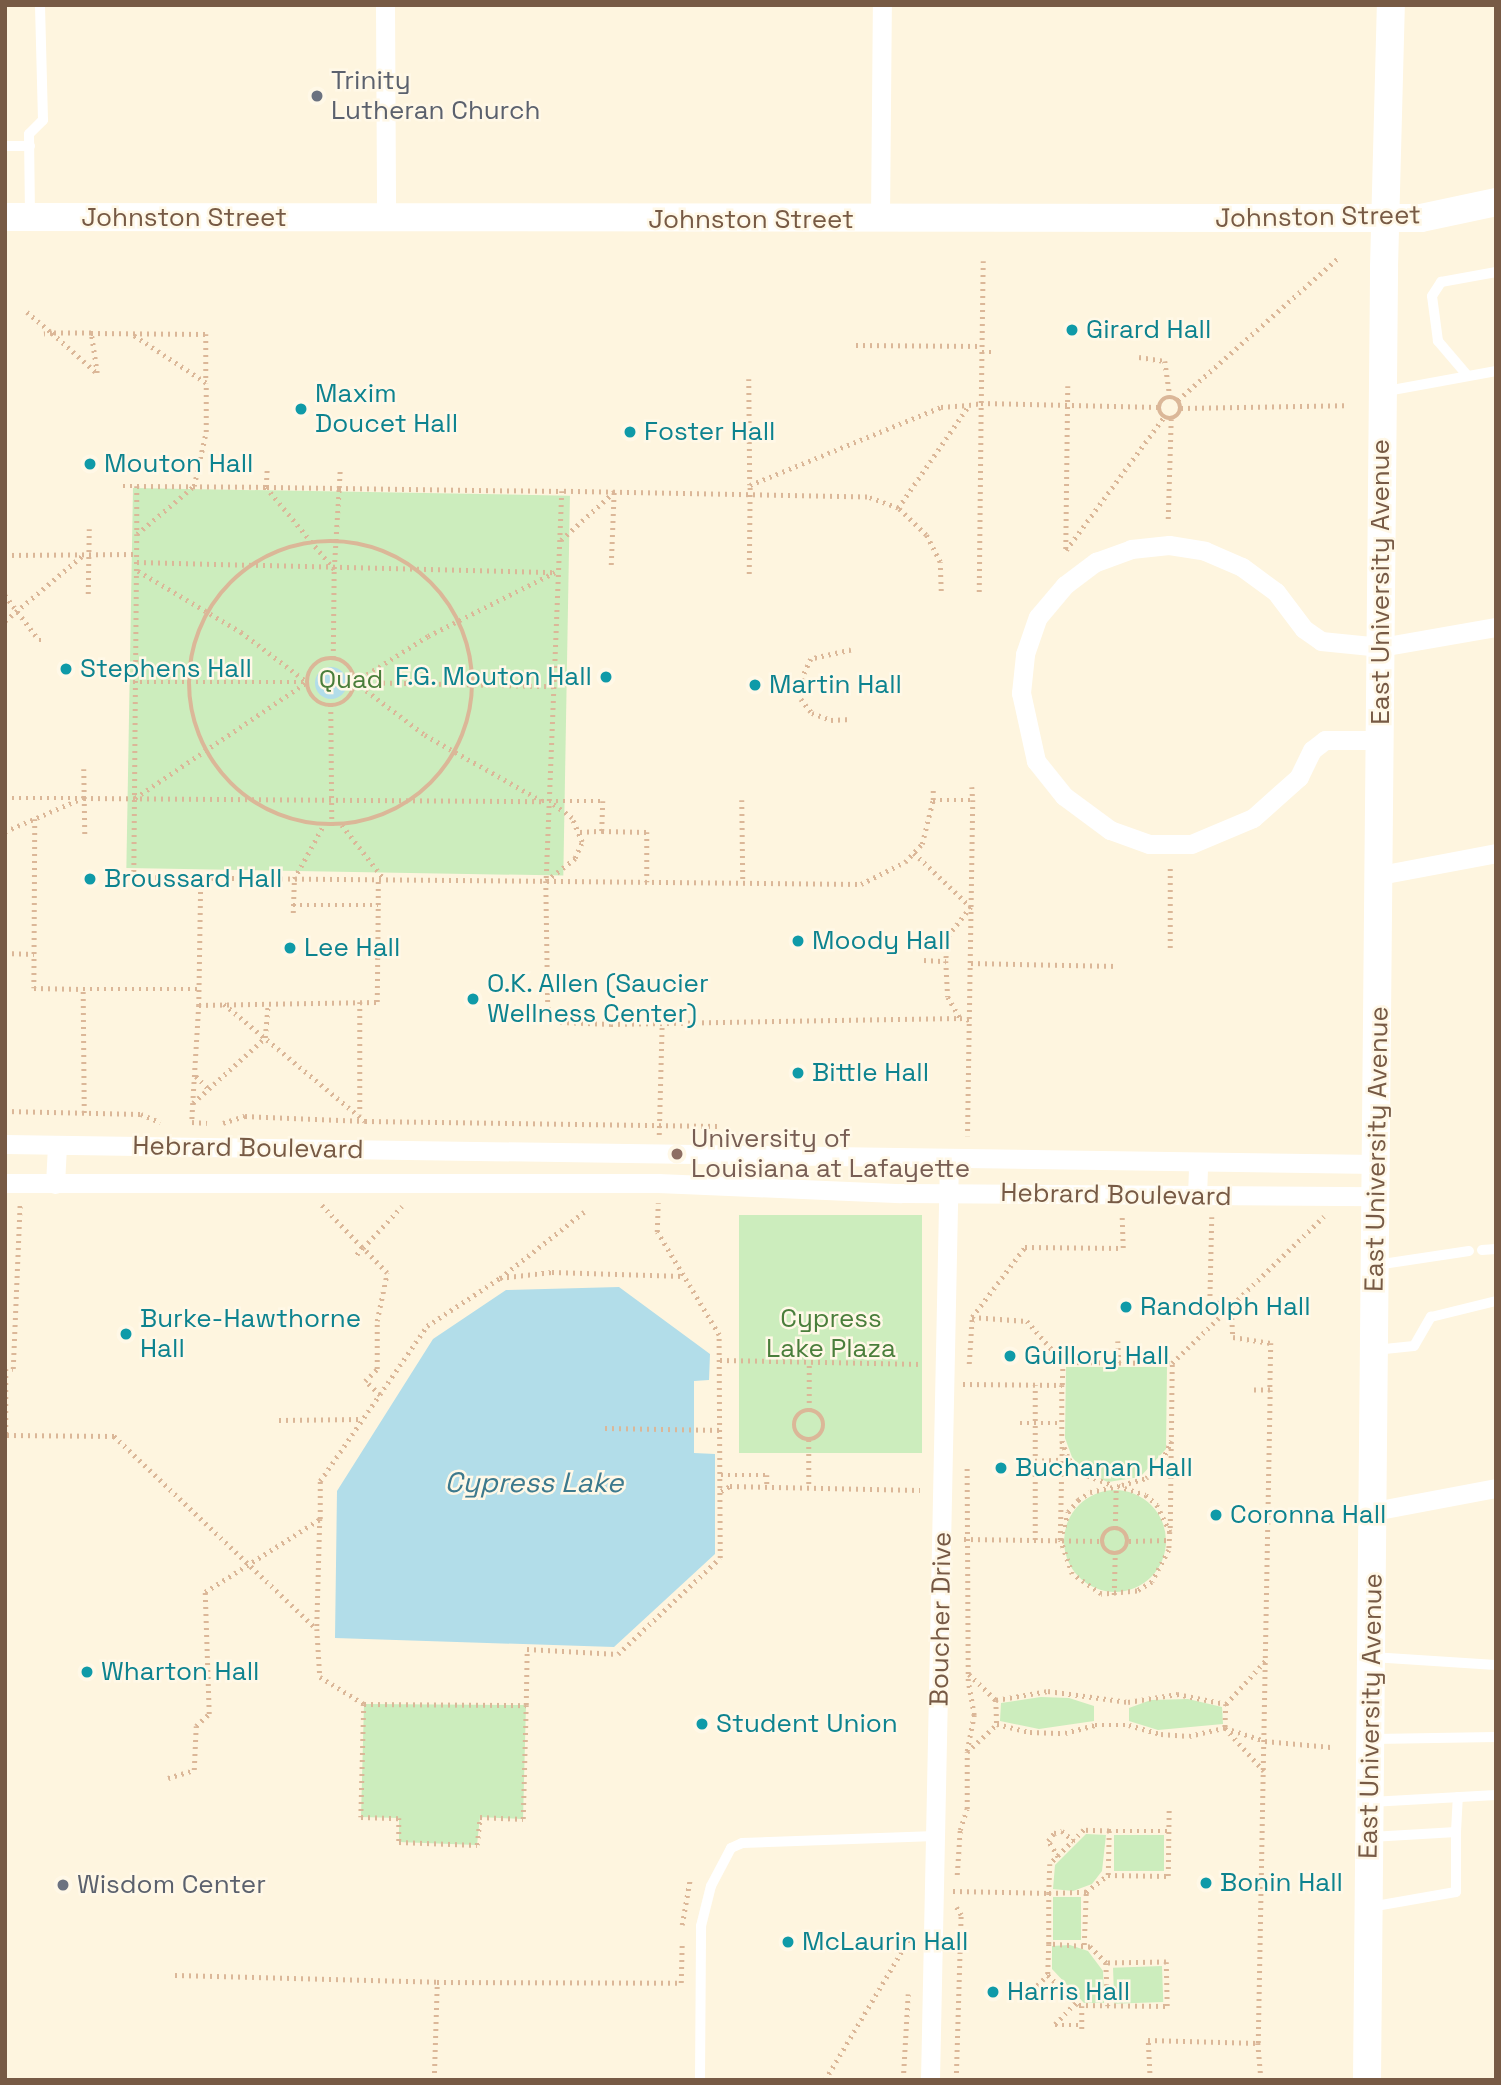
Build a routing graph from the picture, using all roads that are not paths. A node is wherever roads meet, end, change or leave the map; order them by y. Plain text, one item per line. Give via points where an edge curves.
1 (40, 5) edge
2 (385, 5) edge
3 (881, 5) edge
4 (1391, 5) edge
5 (5, 146) edge
6 (30, 146) junction
7 (1496, 202) edge
8 (18, 217) edge
9 (386, 218) junction
10 (1384, 218) junction
11 (880, 220) junction
12 (1496, 272) edge
13 (1496, 371) edge
14 (1467, 375) junction
15 (1383, 392) junction
16 (1496, 627) edge
17 (1381, 648) junction
18 (1380, 740) junction
19 (1496, 853) edge
20 (1380, 876) junction
21 (5, 1144) edge
22 (57, 1145) junction
23 (438, 1150) junction
24 (958, 1159) junction
25 (1198, 1161) junction
26 (1377, 1164) junction
27 (435, 1181) junction
28 (5, 1183) edge
29 (55, 1184) junction
30 (948, 1193) junction
31 (1377, 1196) junction
32 (1197, 1197) junction
33 (1496, 1249) edge
34 (1482, 1250) dead end
35 (1469, 1251) dead end
36 (1376, 1265) junction
37 (1496, 1301) edge
38 (1376, 1350) junction
39 (1496, 1488) edge
40 (1374, 1511) junction
41 (1372, 1657) junction
42 (1496, 1665) edge
43 (1496, 1737) edge
44 (1371, 1739) junction
45 (1496, 1795) edge
46 (1458, 1797) junction
47 (1371, 1802) junction
48 (1456, 1832) junction
49 (936, 1836) junction
50 (1370, 1837) junction
51 (1369, 1908) junction
52 (699, 2080) edge
53 (930, 2080) edge
54 (1367, 2080) edge

1 - 6 lane via 43,120 29,134
2 - 9 street
3 - 11 street
4 - 10 main road, East University Avenue
5 - 6 lane
6 - 8 lane
7 - 10 main road, Johnston Street via 1421,218
8 - 9 main road, Johnston Street
9 - 11 main road, Johnston Street
10 - 11 main road, Johnston Street
10 - 15 main road, East University Avenue
12 - 14 lane via 1441,282 1432,296 1438,341
13 - 14 lane
14 - 15 lane
15 - 17 main road, East University Avenue
16 - 17 street
17 - 18 main road, East University Avenue
17 - 18 street via 1321,641 1304,629 1276,592 1242,567 1205,551 1168,545 1131,548 1096,562 1065,585 1038,617 1026,654 1021,693 1036,761 1064,796 1110,830 1149,844 1191,844 1253,818 1299,777 1312,750 1325,740
18 - 20 main road, East University Avenue
19 - 20 street
20 - 26 main road, East University Avenue
21 - 22 street, Hebrard Boulevard
22 - 23 street, Hebrard Boulevard
22 - 29 street
23 - 24 street, Hebrard Boulevard
23 - 27 street
24 - 25 street, Hebrard Boulevard
24 - 30 street, Boucher Drive
25 - 26 street, Hebrard Boulevard
25 - 32 street
26 - 31 main road, East University Avenue
27 - 29 street, Hebrard Boulevard
27 - 30 street, Hebrard Boulevard
28 - 29 street, Hebrard Boulevard
30 - 32 street, Hebrard Boulevard
30 - 49 street, Boucher Drive
31 - 32 street, Hebrard Boulevard
31 - 36 main road, East University Avenue
33 - 34 lane
35 - 36 lane
36 - 38 main road, East University Avenue
37 - 38 lane via 1431,1317 1414,1346
38 - 40 main road, East University Avenue
39 - 40 street
40 - 41 main road, East University Avenue
41 - 42 lane
41 - 44 main road, East University Avenue
43 - 44 lane
44 - 47 main road, East University Avenue
45 - 46 lane
46 - 47 lane
46 - 48 lane
47 - 50 main road, East University Avenue
48 - 50 lane
48 - 51 lane via 1456,1892
49 - 52 lane via 742,1843 731,1848 711,1886 701,1926
49 - 53 street, Boucher Drive via 944,1891
50 - 51 main road, East University Avenue
51 - 54 main road, East University Avenue

